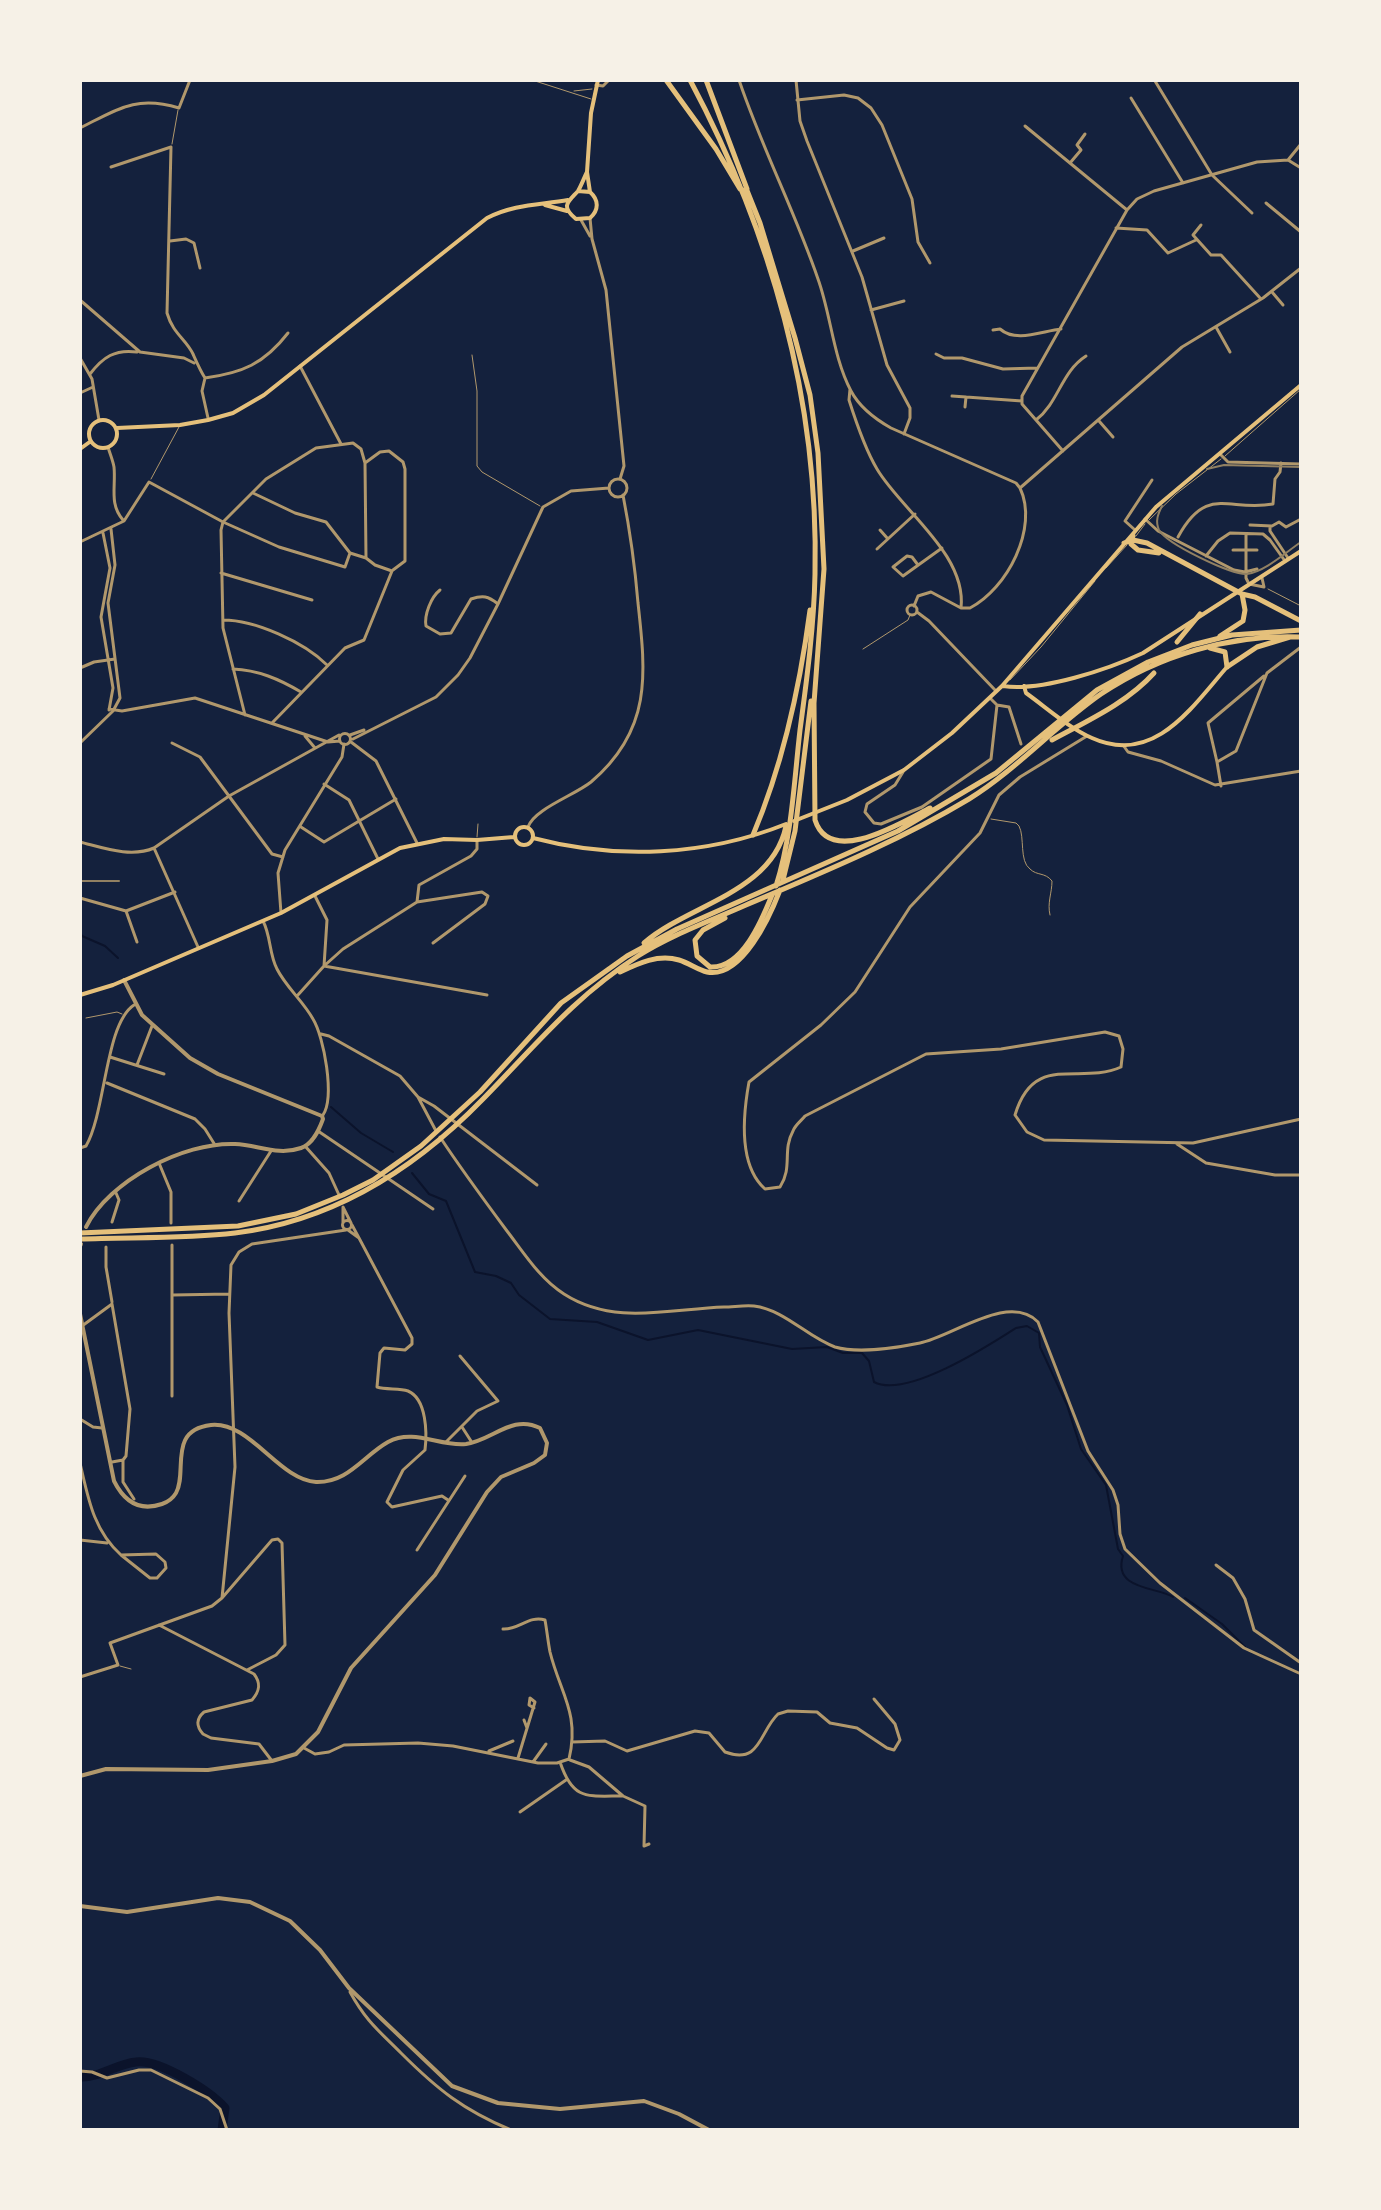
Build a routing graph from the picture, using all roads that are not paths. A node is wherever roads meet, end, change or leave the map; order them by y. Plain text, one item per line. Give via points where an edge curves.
1 (190, 80) edge
2 (532, 80) edge
3 (609, 80) edge
4 (666, 80) edge
5 (692, 80) edge
6 (706, 80) edge
7 (739, 80) edge
8 (796, 80) edge
9 (1155, 81) edge
10 (596, 84) edge
11 (571, 91) junction
12 (1131, 98) dead end
13 (593, 100) junction
14 (797, 100) junction
15 (179, 108) junction
16 (1025, 126) dead end
17 (80, 128) edge
18 (1085, 134) dead end
19 (1301, 144) edge
20 (171, 147) junction
21 (1288, 160) junction
22 (1070, 163) junction
23 (111, 167) dead end
24 (1301, 168) edge
25 (587, 172) junction
26 (1212, 175) junction
27 (1183, 183) junction
28 (578, 191) junction
29 (590, 192) junction
30 (748, 194) junction
31 (568, 200) junction
32 (1266, 203) dead end
33 (539, 204) junction
34 (748, 204) junction
35 (1127, 210) junction
36 (569, 211) junction
37 (1252, 213) dead end
38 (590, 218) junction
39 (581, 220) junction
40 (1201, 225) dead end
41 (1116, 228) junction
42 (1301, 232) edge
43 (884, 238) dead end
44 (592, 239) junction
45 (1197, 240) junction
46 (170, 241) junction
47 (853, 251) junction
48 (206, 258) dead end
49 (199, 260) junction
50 (930, 263) dead end
51 (200, 268) dead end
52 (1301, 268) edge
53 (1272, 292) junction
54 (1261, 299) junction
55 (80, 300) edge
56 (904, 301) dead end
57 (1283, 305) dead end
58 (871, 310) junction
59 (1216, 327) junction
60 (1061, 329) junction
61 (993, 330) dead end
62 (288, 333) dead end
63 (140, 352) junction
64 (1230, 352) dead end
65 (936, 354) dead end
66 (472, 355) dead end
67 (1086, 356) dead end
68 (80, 358) edge
69 (194, 363) junction
70 (82, 364) edge
71 (300, 366) junction
72 (1037, 368) junction
73 (90, 374) junction
74 (205, 378) junction
75 (93, 387) junction
76 (1301, 387) edge
77 (850, 389) junction
78 (80, 393) edge
79 (952, 396) dead end
80 (966, 397) junction
81 (1022, 401) junction
82 (965, 407) dead end
83 (99, 420) junction
84 (208, 420) junction
85 (1036, 420) junction
86 (1099, 421) junction
87 (180, 425) junction
88 (117, 428) junction
89 (904, 434) junction
90 (1113, 437) dead end
91 (91, 441) junction
92 (341, 444) junction
93 (108, 447) junction
94 (80, 449) edge
95 (1063, 451) junction
96 (1222, 456) junction
97 (365, 463) junction
98 (1281, 463) junction
99 (1301, 464) edge
100 (620, 479) junction
101 (1152, 480) dead end
102 (149, 482) junction
103 (609, 488) junction
104 (1020, 488) junction
105 (253, 493) junction
106 (623, 495) junction
107 (543, 507) junction
108 (915, 514) junction
109 (1301, 519) edge
110 (124, 521) junction
111 (223, 522) junction
112 (1144, 522) junction
113 (1250, 525) dead end
114 (1270, 526) junction
115 (111, 529) junction
116 (880, 530) dead end
117 (103, 532) junction
118 (1246, 534) junction
119 (1131, 537) junction
120 (1178, 537) dead end
121 (888, 539) junction
122 (80, 542) edge
123 (942, 548) junction
124 (877, 549) dead end
125 (1233, 550) dead end
126 (1246, 550) junction
127 (1257, 550) dead end
128 (1301, 551) edge
129 (350, 553) junction
130 (1206, 556) junction
131 (366, 558) junction
132 (1286, 560) junction
133 (918, 565) junction
134 (1257, 569) dead end
135 (392, 571) junction
136 (1245, 572) junction
137 (221, 573) junction
138 (1263, 574) junction
139 (1249, 584) junction
140 (1264, 587) junction
141 (440, 590) dead end
142 (1242, 593) junction
143 (814, 594) junction
144 (312, 600) dead end
145 (498, 604) junction
146 (914, 606) junction
147 (1301, 606) edge
148 (961, 608) junction
149 (917, 612) junction
150 (1200, 614) junction
151 (910, 615) junction
152 (223, 620) junction
153 (1301, 621) edge
154 (1301, 630) edge
155 (1291, 636) junction
156 (1219, 637) junction
157 (1301, 637) edge
158 (1177, 642) dead end
159 (1301, 647) edge
160 (1205, 648) junction
161 (863, 649) dead end
162 (115, 659) junction
163 (108, 660) junction
164 (327, 665) junction
165 (1227, 667) junction
166 (80, 668) edge
167 (233, 669) junction
168 (816, 672) junction
169 (1154, 673) dead end
170 (1267, 673) junction
171 (1002, 686) junction
172 (1024, 686) junction
173 (301, 692) junction
174 (996, 692) junction
175 (990, 698) junction
176 (997, 705) junction
177 (111, 710) junction
178 (245, 715) junction
179 (272, 724) junction
180 (299, 733) junction
181 (339, 735) junction
182 (1087, 736) junction
183 (351, 739) junction
184 (328, 742) junction
185 (342, 742) junction
186 (80, 743) edge
187 (172, 743) dead end
188 (1021, 744) dead end
189 (1123, 745) junction
190 (1040, 746) junction
191 (315, 748) junction
192 (1217, 762) junction
193 (904, 770) junction
194 (1301, 771) edge
195 (324, 784) junction
196 (1221, 786) junction
197 (970, 788) junction
198 (229, 796) junction
199 (396, 799) junction
200 (792, 800) junction
201 (986, 818) junction
202 (360, 820) junction
203 (478, 824) dead end
204 (301, 827) junction
205 (528, 827) junction
206 (753, 835) junction
207 (514, 837) junction
208 (533, 838) junction
209 (477, 840) junction
210 (80, 842) edge
211 (417, 843) junction
212 (154, 848) junction
213 (788, 849) junction
214 (283, 857) junction
215 (378, 859) junction
216 (175, 892) junction
217 (315, 896) junction
218 (80, 898) edge
219 (417, 902) junction
220 (739, 908) junction
221 (126, 911) junction
222 (281, 913) junction
223 (1050, 915) dead end
224 (263, 921) junction
225 (137, 942) dead end
226 (433, 943) dead end
227 (198, 949) junction
228 (635, 951) junction
229 (324, 966) junction
230 (604, 979) junction
231 (124, 980) junction
232 (80, 995) edge
233 (487, 995) dead end
234 (297, 996) junction
235 (134, 1005) junction
236 (124, 1015) junction
237 (86, 1018) dead end
238 (152, 1026) junction
239 (321, 1034) junction
240 (110, 1057) junction
241 (137, 1065) junction
242 (164, 1074) dead end
243 (106, 1082) junction
244 (418, 1097) junction
245 (322, 1116) junction
246 (1301, 1119) edge
247 (318, 1131) junction
248 (1177, 1144) junction
249 (215, 1145) junction
250 (305, 1146) junction
251 (80, 1148) edge
252 (271, 1151) junction
253 (159, 1163) junction
254 (1301, 1175) edge
255 (537, 1185) dead end
256 (116, 1193) junction
257 (239, 1201) dead end
258 (327, 1206) junction
259 (343, 1207) junction
260 (433, 1209) dead end
261 (112, 1222) dead end
262 (171, 1223) dead end
263 (343, 1223) junction
264 (352, 1224) junction
265 (86, 1227) dead end
266 (347, 1230) junction
267 (329, 1231) junction
268 (80, 1233) edge
269 (359, 1238) junction
270 (80, 1243) edge
271 (172, 1245) dead end
272 (106, 1247) dead end
273 (229, 1294) junction
274 (173, 1295) junction
275 (112, 1304) junction
276 (80, 1314) edge
277 (82, 1326) junction
278 (460, 1356) dead end
279 (172, 1396) dead end
280 (80, 1419) edge
281 (462, 1427) junction
282 (103, 1429) junction
283 (234, 1431) junction
284 (425, 1437) junction
285 (446, 1442) junction
286 (472, 1443) junction
287 (124, 1458) junction
288 (80, 1463) edge
289 (110, 1463) junction
290 (465, 1476) dead end
291 (134, 1499) dead end
292 (448, 1500) junction
293 (80, 1540) edge
294 (109, 1542) junction
295 (417, 1550) dead end
296 (121, 1555) junction
297 (1216, 1565) dead end
298 (222, 1598) junction
299 (159, 1625) junction
300 (503, 1629) dead end
301 (1301, 1663) edge
302 (118, 1665) junction
303 (131, 1669) dead end
304 (247, 1670) junction
305 (1301, 1674) edge
306 (80, 1677) edge
307 (874, 1699) dead end
308 (534, 1708) dead end
309 (524, 1720) dead end
310 (527, 1728) junction
311 (513, 1741) dead end
312 (572, 1742) junction
313 (546, 1744) dead end
314 (304, 1748) junction
315 (486, 1752) junction
316 (518, 1758) junction
317 (569, 1759) junction
318 (272, 1761) junction
319 (533, 1762) junction
320 (560, 1762) junction
321 (80, 1776) edge
322 (566, 1780) junction
323 (623, 1796) junction
324 (520, 1812) dead end
325 (649, 1844) dead end
326 (80, 1906) edge
327 (349, 1988) junction
328 (80, 2071) edge
329 (226, 2127) edge
330 (511, 2130) edge
331 (709, 2130) edge

1 - 15 street
2 - 11 lane
3 - 10 street
4 - 34 highway
5 - 30 highway
5 - 34 highway
6 - 30 highway
7 - 77 street via 817,277
8 - 14 street
9 - 26 street
10 - 11 lane
10 - 13 main road
11 - 13 lane
12 - 27 street
13 - 25 main road
14 - 47 street via 807,141
14 - 50 street via 844,95 871,108 912,199 918,242
15 - 17 street via 137,102
15 - 20 lane
16 - 22 street
18 - 22 street
19 - 21 street
20 - 23 street
20 - 46 street
21 - 24 street
21 - 26 street via 1257,162
22 - 35 street
25 - 28 main road
25 - 29 main road
26 - 27 street
26 - 37 street
27 - 35 street via 1137,199
28 - 29 main road
28 - 31 main road
29 - 38 main road via 597,205
30 - 168 highway via 810,395 824,574
31 - 33 main road
31 - 36 main road
32 - 42 street
33 - 36 main road
33 - 71 main road via 487,218
34 - 143 highway via 800,387 810,451
35 - 41 street
36 - 39 main road
38 - 39 main road
38 - 44 street
39 - 44 street
40 - 45 street via 1193,235
41 - 45 street via 1147,230 1168,253
41 - 60 street
43 - 47 street
44 - 100 street via 606,290 624,466
45 - 54 street via 1211,255 1221,255
46 - 49 street via 194,243
46 - 69 street via 167,313
47 - 58 street
48 - 49 street
49 - 51 street
52 - 53 street
53 - 54 street
53 - 57 street
54 - 59 street
55 - 63 street
56 - 58 street
58 - 89 street via 887,365 910,408
59 - 64 street
59 - 86 street via 1158,366
60 - 61 street via 1018,335
60 - 72 street
62 - 74 street via 277,348 237,373
63 - 69 street
63 - 73 street via 114,353
65 - 72 street via 1003,369
66 - 107 lane via 477,466
67 - 85 street via 1072,365 1049,410
68 - 70 street
69 - 74 street
70 - 73 street
71 - 84 main road via 264,395
71 - 92 street
72 - 81 street
73 - 75 street
74 - 84 street
75 - 78 street
75 - 83 street
76 - 96 main road
77 - 89 street via 874,417
77 - 108 street via 851,407 876,468
79 - 80 street
80 - 81 street
80 - 82 street
81 - 85 street
83 - 88 main road
83 - 91 main road via 90,429
84 - 87 main road
85 - 95 street
86 - 90 street
86 - 95 street
87 - 88 main road
87 - 102 lane
88 - 93 main road via 117,438
89 - 104 street
91 - 93 main road
91 - 94 main road
92 - 97 street via 361,449
92 - 105 street via 316,448
93 - 110 street via 114,466 113,499
95 - 104 street
96 - 98 street via 1228,462
96 - 112 lane
96 - 112 main road via 1170,493
97 - 131 street
97 - 135 street via 389,451 405,469 405,561
98 - 99 street
98 - 120 street via 1273,504 1207,505
100 - 103 street
100 - 106 street via 627,487
101 - 119 street via 1125,521
102 - 110 street
102 - 111 street
103 - 106 street via 614,495
103 - 107 street via 571,491
104 - 148 street via 1026,521 1012,561 986,597 972,608
105 - 111 street
105 - 129 street via 326,522
106 - 205 street via 644,659 642,698 625,744 600,772 533,817
107 - 145 street
108 - 121 street
108 - 123 street
109 - 114 street via 1288,527 1279,522
110 - 115 street
111 - 129 street via 279,547 345,567
111 - 137 street
112 - 119 main road
112 - 130 street
113 - 114 street
114 - 132 street
115 - 117 street
115 - 162 street via 115,565 108,603
116 - 121 street
117 - 122 street
117 - 163 street via 110,558 101,617
118 - 126 street
118 - 130 street via 1230,533
118 - 132 street via 1263,534
119 - 142 highway
119 - 171 main road
121 - 124 street
123 - 133 street
123 - 148 street via 958,583
125 - 126 street
126 - 127 street
126 - 136 street
128 - 132 main road
129 - 131 street
130 - 136 street
131 - 135 street
132 - 138 main road
133 - 133 street via 903,576 893,567 907,556
134 - 136 street
135 - 164 street via 364,640 345,648
136 - 139 street
137 - 144 street
137 - 152 street
138 - 139 main road
138 - 140 street
139 - 140 street
139 - 150 main road
140 - 147 lane
141 - 145 street via 425,620 440,634 451,633 471,599 489,597
142 - 153 highway
142 - 156 highway via 1243,621
143 - 200 highway
143 - 206 highway via 796,696
145 - 183 street via 470,658 444,690
146 - 148 street via 918,596 931,592
146 - 149 street
146 - 151 street via 907,609
149 - 151 street
149 - 174 street
150 - 158 highway
150 - 172 main road via 1124,662
151 - 161 lane
152 - 164 street via 280,636
152 - 167 street
154 - 156 highway
155 - 157 highway
155 - 160 highway
155 - 165 highway via 1257,647
156 - 197 highway via 1116,678
159 - 170 street
160 - 165 highway via 1225,652
160 - 190 highway via 1133,675 1100,695
162 - 163 street
162 - 177 street via 120,698
163 - 166 street
163 - 177 street
164 - 173 street
165 - 189 main road via 1170,730
167 - 173 street via 279,679
167 - 178 street
168 - 197 highway via 813,812 823,836 837,843 852,842
168 - 213 highway
169 - 190 highway via 1115,705
170 - 192 street via 1236,751
170 - 192 street via 1208,723
171 - 172 main road
171 - 174 main road
172 - 182 main road via 1026,693
173 - 179 street
174 - 175 main road
175 - 176 street
175 - 193 main road
176 - 188 street via 1009,707
176 - 193 street via 991,759 922,807 874,823 865,812 867,804 895,785
177 - 178 street via 195,698
177 - 186 street
178 - 179 street
179 - 180 street
180 - 184 street
180 - 191 street
181 - 183 street
181 - 184 street
181 - 185 street
182 - 189 main road
182 - 201 street via 1020,777 999,795
183 - 185 street
183 - 199 street via 376,761
184 - 185 street
184 - 191 street
185 - 195 street via 344,752
187 - 198 street via 200,757
189 - 196 street via 1128,752
190 - 220 highway via 943,813
191 - 198 street
192 - 196 street
193 - 206 main road via 847,800
194 - 196 street
195 - 202 street via 349,800
195 - 204 street
197 - 228 highway via 887,836
198 - 212 street
198 - 214 street via 272,854
199 - 202 street
199 - 211 street
200 - 213 highway
200 - 228 highway via 777,852 754,877
201 - 223 lane via 1019,826 1026,866 1052,881
201 - 248 street via 980,833 910,907 855,992 749,1082 743,1114 754,1178 765,1189 780,1187 788,1175 793,1130 805,1116 926,1054 1001,1049 1105,1032 1119,1036 1121,1067 1108,1073 1050,1074 1021,1095 1015,1115 1027,1132 1044,1140
202 - 204 street via 324,842
202 - 215 street
203 - 209 lane
204 - 214 street
205 - 207 main road via 518,828
205 - 208 main road
206 - 208 main road via 656,852 576,849
207 - 208 main road via 523,845
207 - 209 main road
209 - 211 main road
209 - 219 street via 471,856 419,885
210 - 212 street via 126,853
211 - 215 main road
212 - 216 street
213 - 220 highway via 771,899 747,943 723,966 704,965 695,940
213 - 230 highway via 781,887 766,922 729,969 706,972 662,958
214 - 222 street via 278,873
215 - 217 main road
216 - 221 street
216 - 227 street
217 - 222 main road
217 - 229 street via 327,920
218 - 221 street
219 - 226 street via 482,892 488,896 485,904
219 - 229 street
220 - 230 highway via 642,954
221 - 225 street
222 - 224 main road
224 - 227 main road
224 - 234 street via 276,968
227 - 231 main road
228 - 258 highway via 561,1003 480,1092 413,1153
229 - 233 street
229 - 234 street
230 - 258 highway via 568,1008 453,1129 377,1186
231 - 232 main road
231 - 235 street
234 - 239 street
235 - 236 street
235 - 238 street
236 - 237 lane
236 - 240 street
238 - 241 street
238 - 245 street via 204,1068
239 - 244 street via 400,1076
239 - 245 street via 329,1100
240 - 241 street
240 - 243 street
241 - 242 street
243 - 249 street via 195,1119
243 - 251 street via 92,1134
244 - 255 street
244 - 305 street via 464,1173 536,1269 584,1305 639,1315 754,1306 835,1347 859,1349 924,1343 966,1323 1005,1313 1031,1314 1088,1451 1113,1490 1125,1549 1244,1648
245 - 247 street
246 - 248 street
247 - 250 street
247 - 260 street
248 - 254 street via 1206,1163
249 - 252 street
249 - 253 street
250 - 252 street
250 - 259 street via 329,1173
252 - 257 street
253 - 256 street
253 - 262 street via 171,1192
256 - 261 street
256 - 265 street via 100,1205
258 - 268 highway via 238,1226
258 - 270 highway via 288,1223 236,1233
259 - 263 street
259 - 264 street
263 - 264 street
263 - 266 street
263 - 267 street
264 - 266 street
264 - 269 street
266 - 267 street
266 - 269 street
267 - 273 street via 245,1246 231,1265
269 - 284 street via 412,1338 405,1350 384,1348 380,1353 377,1387 415,1397
271 - 274 street
272 - 275 street
273 - 274 street
273 - 283 street
274 - 279 street
275 - 277 street
275 - 287 street via 130,1409
276 - 277 street
277 - 282 street
278 - 281 street via 498,1401 477,1411
280 - 282 street
281 - 285 street
281 - 286 street
282 - 289 street
283 - 284 street via 293,1474 319,1482 342,1477 388,1442
283 - 289 street via 211,1425 191,1434 180,1453 176,1494 154,1507 125,1498
283 - 298 street
284 - 285 street
284 - 292 street via 425,1450 403,1470 387,1502 392,1507 442,1496
285 - 286 street
286 - 314 street via 524,1423 540,1428 547,1443 545,1455 501,1477 487,1492 435,1575 351,1668
287 - 289 street
287 - 291 street via 123,1482
288 - 294 street via 89,1506
290 - 292 street
292 - 295 street
293 - 294 street
294 - 296 street
296 - 296 street via 150,1578 166,1568 156,1554
297 - 301 street via 1233,1578 1254,1630
298 - 299 street
298 - 304 street via 272,1540 282,1543 285,1645
299 - 302 street via 110,1643
299 - 304 street
300 - 312 street via 545,1620 568,1701
302 - 303 lane
302 - 306 street
304 - 318 street via 259,1680 256,1695 204,1712 199,1730 211,1738 259,1744
307 - 312 street via 895,1724 900,1740 894,1750 857,1728 830,1723 808,1710 778,1714 756,1747 745,1754 725,1752 709,1733 695,1731 627,1751 605,1741
308 - 310 street
309 - 310 street
310 - 316 street
311 - 315 street
312 - 317 street
313 - 319 street
314 - 315 street via 315,1754 344,1745 418,1743
314 - 318 street
315 - 316 street
316 - 319 street
317 - 320 street
317 - 323 street via 589,1767
318 - 321 street via 208,1770 106,1769
319 - 320 street
320 - 322 street
322 - 323 street via 587,1796
322 - 324 street
323 - 325 street via 645,1806 644,1846
326 - 327 street via 127,1912 218,1898 250,1902 290,1921
327 - 330 street via 364,2018 439,2091
327 - 331 street via 452,2086 498,2103 560,2109 644,2101
328 - 329 street via 102,2077 151,2070 208,2098 220,2109

